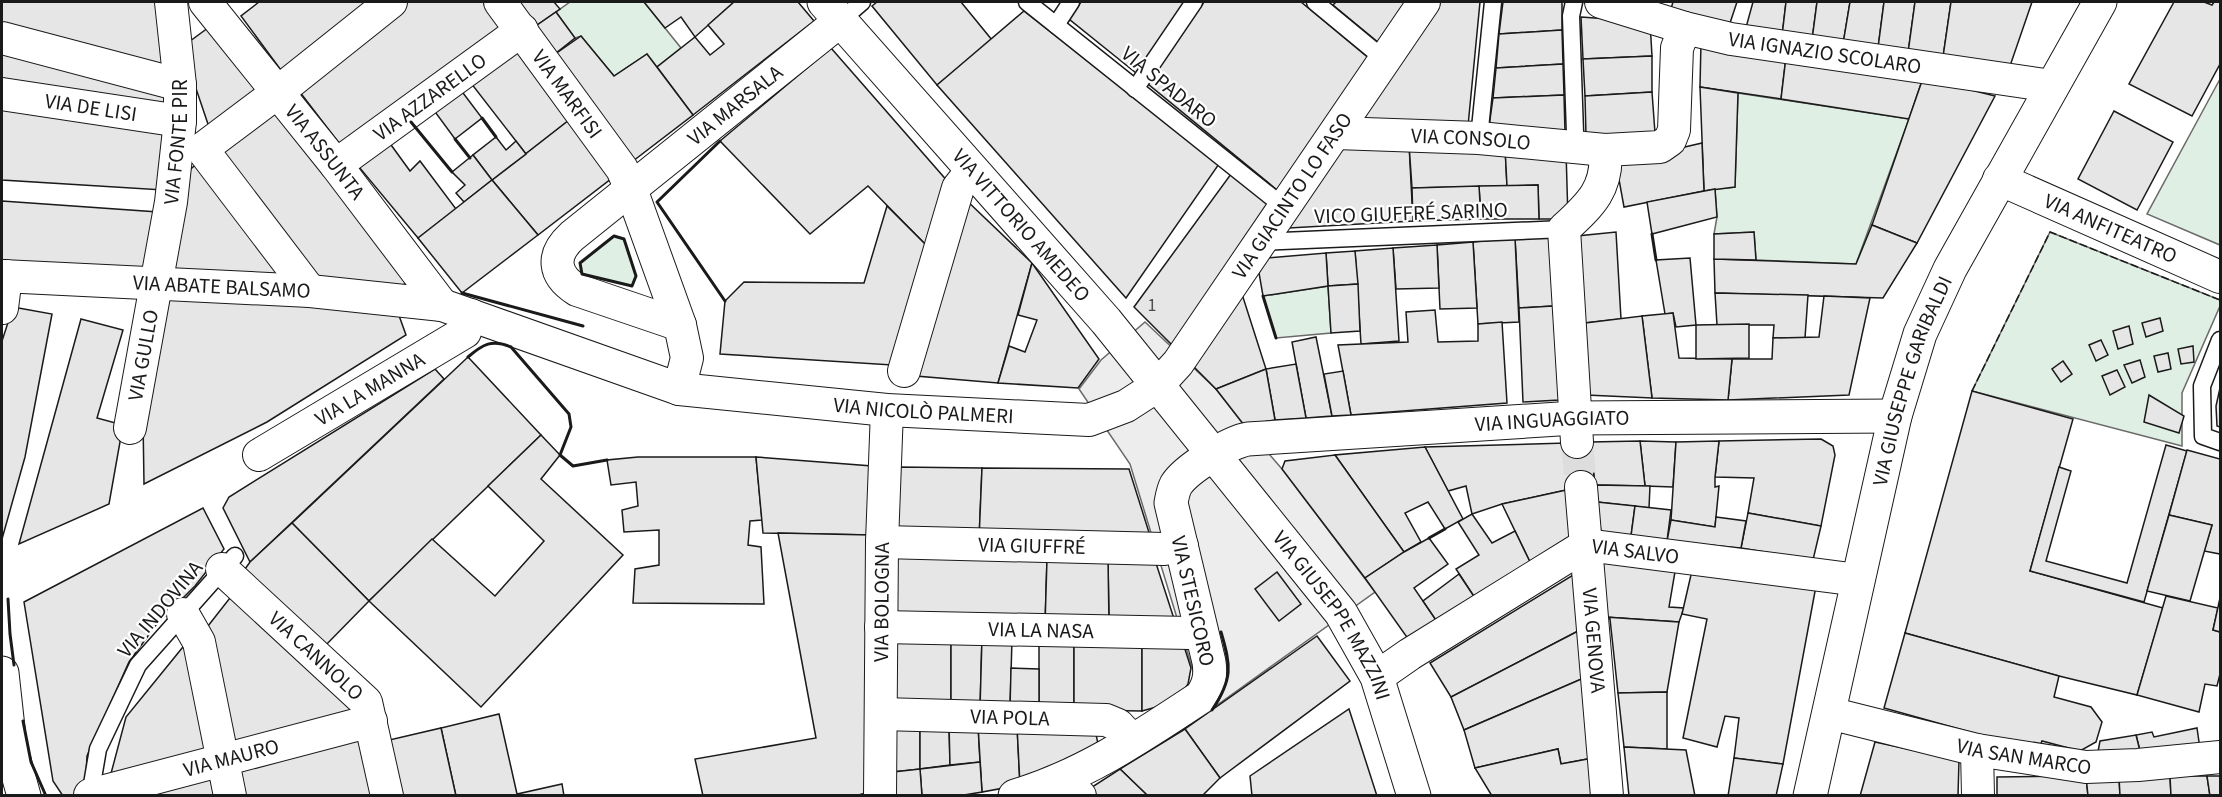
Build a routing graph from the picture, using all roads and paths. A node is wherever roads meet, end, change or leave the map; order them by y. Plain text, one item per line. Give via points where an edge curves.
1 (171, 2) edge
2 (205, 2) edge
3 (391, 2) edge
4 (500, 2) edge
5 (1027, 2) edge
6 (1071, 2) edge
7 (1194, 2) edge
8 (1315, 2) edge
9 (1424, 2) edge
10 (1493, 2) edge
11 (1574, 2) edge
12 (1601, 2) edge
13 (2100, 2) edge
14 (842, 8) edge
15 (1056, 25) junction
16 (1685, 28) junction
17 (522, 30) junction
18 (2, 38) edge
19 (1384, 59) junction
20 (180, 85) junction
21 (2052, 87) junction
22 (1135, 89) junction
23 (278, 92) junction
24 (2, 94) edge
25 (180, 121) junction
26 (1336, 133) junction
27 (1575, 133) dead end
28 (1479, 138) junction
29 (1605, 150) junction
30 (336, 165) junction
31 (972, 170) junction
32 (1999, 179) junction
33 (631, 189) junction
34 (1284, 207) junction
35 (1564, 229) junction
36 (1260, 242) junction
37 (4, 276) edge
38 (2220, 277) edge
39 (156, 283) junction
40 (310, 291) junction
41 (441, 305) junction
42 (2, 308) edge
43 (471, 315) junction
44 (680, 325) junction
45 (2220, 340) edge
46 (904, 371) dead end
47 (1157, 386) junction
48 (680, 389) junction
49 (886, 410) junction
50 (1895, 416) junction
51 (130, 428) dead end
52 (1576, 430) junction
53 (2220, 442) edge
54 (259, 455) dead end
55 (1213, 455) junction
56 (1581, 487) tunnel mouth
57 (882, 542) junction
58 (1586, 545) junction
59 (1182, 546) junction
60 (229, 563) joint
61 (1858, 580) junction
62 (183, 614) junction
63 (881, 627) junction
64 (1201, 630) junction
65 (2, 673) edge
66 (1377, 677) junction
67 (1829, 713) junction
68 (881, 714) junction
69 (371, 721) junction
70 (1132, 740) junction
71 (1977, 750) junction
72 (2220, 757) edge
73 (223, 760) junction
74 (1070, 788) edge
75 (24, 795) edge
76 (90, 795) edge
77 (230, 795) edge
78 (387, 795) edge
79 (880, 795) edge
80 (1014, 795) edge
81 (1414, 795) edge
82 (1607, 795) edge
83 (1810, 795) edge
84 (1978, 795) edge

1 - 20 street, VIA FONTE PIR
2 - 23 street, VIA ASSUNTA
3 - 23 street
4 - 17 street, VIA MARFISI
5 - 15 lane, VIA SPADARO
6 - 15 lane
7 - 22 lane
8 - 19 lane
9 - 19 street, VIA GIACINTO LO FASO
10 - 28 lane
11 - 27 lane via 1571,16
12 - 16 street, VIA IGNAZIO SCOLARO
13 - 21 street, VIA GIUSEPPE GARIBALDI
14 - 31 street, VIA VITTORIO AMEDEO
14 - 33 street, VIA MARSALA
15 - 22 lane, VIA SPADARO
16 - 21 street, VIA IGNAZIO SCOLARO via 1731,39
16 - 29 street, VIA CONSOLO via 1677,48 1674,130 1670,140 1660,147
17 - 30 street, VIA AZZARELLO
17 - 33 street, VIA MARFISI via 622,169
18 - 20 street
19 - 26 street, VIA GIACINTO LO FASO
20 - 25 street, VIA FONTE PIR
21 - 32 street, VIA GIUSEPPE GARIBALDI
22 - 34 lane, VIA SPADARO
23 - 30 street, VIA ASSUNTA
23 - 40 street via 202,150
24 - 25 street, VIA DE LISI
25 - 39 street, VIA FONTE PIR
26 - 28 street, VIA CONSOLO
26 - 34 street, VIA GIACINTO LO FASO
28 - 29 street, VIA CONSOLO
29 - 35 street via 1601,186 1593,201
30 - 41 street, VIA ASSUNTA
31 - 46 street via 958,188
31 - 47 street, VIA VITTORIO AMEDEO via 1106,321
32 - 38 street, VIA ANFITEATRO
32 - 50 street, VIA GIUSEPPE GARIBALDI via 1920,334
33 - 44 street, VIA MARFISI
33 - 44 street, VIA MARSALA via 565,243 558,269 568,285 577,290
34 - 36 street, VIA GIACINTO LO FASO
35 - 36 lane, VICO GIUFFRÉ SARINO
35 - 52 street
36 - 47 street, VIA GIACINTO LO FASO via 1178,363
37 - 39 street, VIA ABATE BALSAMO
37 - 42 street
39 - 40 street, VIA ABATE BALSAMO
39 - 51 street, VIA GULLO
40 - 41 street, VIA ABATE BALSAMO
41 - 43 street, VIA ABATE BALSAMO
43 - 48 street, VIA NICOLÒ PALMERI
43 - 54 street, VIA LA MANNA via 465,332
44 - 48 street, VIA MARFISI via 687,358
45 - 53 lane via 2202,386 2203,436
47 - 49 street, VIA NICOLÒ PALMERI via 1126,406 1089,420
47 - 55 street, VIA VITTORIO AMEDEO
48 - 49 street, VIA NICOLÒ PALMERI
49 - 57 street, VIA BOLOGNA
50 - 52 street, VIA INGUAGGIATO
50 - 61 street, VIA GIUSEPPE GARIBALDI
52 - 55 street, VIA INGUAGGIATO via 1248,439 1232,443
55 - 59 street, VIA STESICORO via 1184,476 1172,493
55 - 66 street, VIA GIUSEPPE MAZZINI via 1341,613
56 - 58 street, VIA GENOVA
57 - 59 street, VIA GIUFFRÉ via 1164,549
57 - 63 street, VIA BOLOGNA
58 - 61 street, VIA SALVO
58 - 66 street, VIA SALVO
58 - 82 street, VIA GENOVA
59 - 64 street, VIA STESICORO
60 - 62 lane, VIA INDOVINA
60 - 69 street, VIA CANNOLO via 366,702
61 - 67 street, VIA GIUSEPPE GARIBALDI
62 - 73 street via 199,642
62 - 76 lane, VIA INDOVINA via 138,665 99,749
63 - 64 street, VIA LA NASA via 1190,633
63 - 68 street, VIA BOLOGNA
64 - 70 street, VIA STESICORO via 1210,675 1207,688 1201,697
65 - 75 street via 10,746
66 - 81 street, VIA GIUSEPPE MAZZINI
67 - 71 street, VIA SAN MARCO
67 - 83 street, VIA GIUSEPPE GARIBALDI
68 - 70 street, VIA POLA via 1106,720 1118,725
68 - 79 street, VIA BOLOGNA
69 - 73 street, VIA MAURO
69 - 78 street, VIA CANNOLO
70 - 74 street, VIA STESICORO via 1097,762
71 - 72 street, VIA SAN MARCO via 2086,767
71 - 84 street
73 - 76 street, VIA MAURO
73 - 77 street
74 - 80 street, VIA STESICORO

